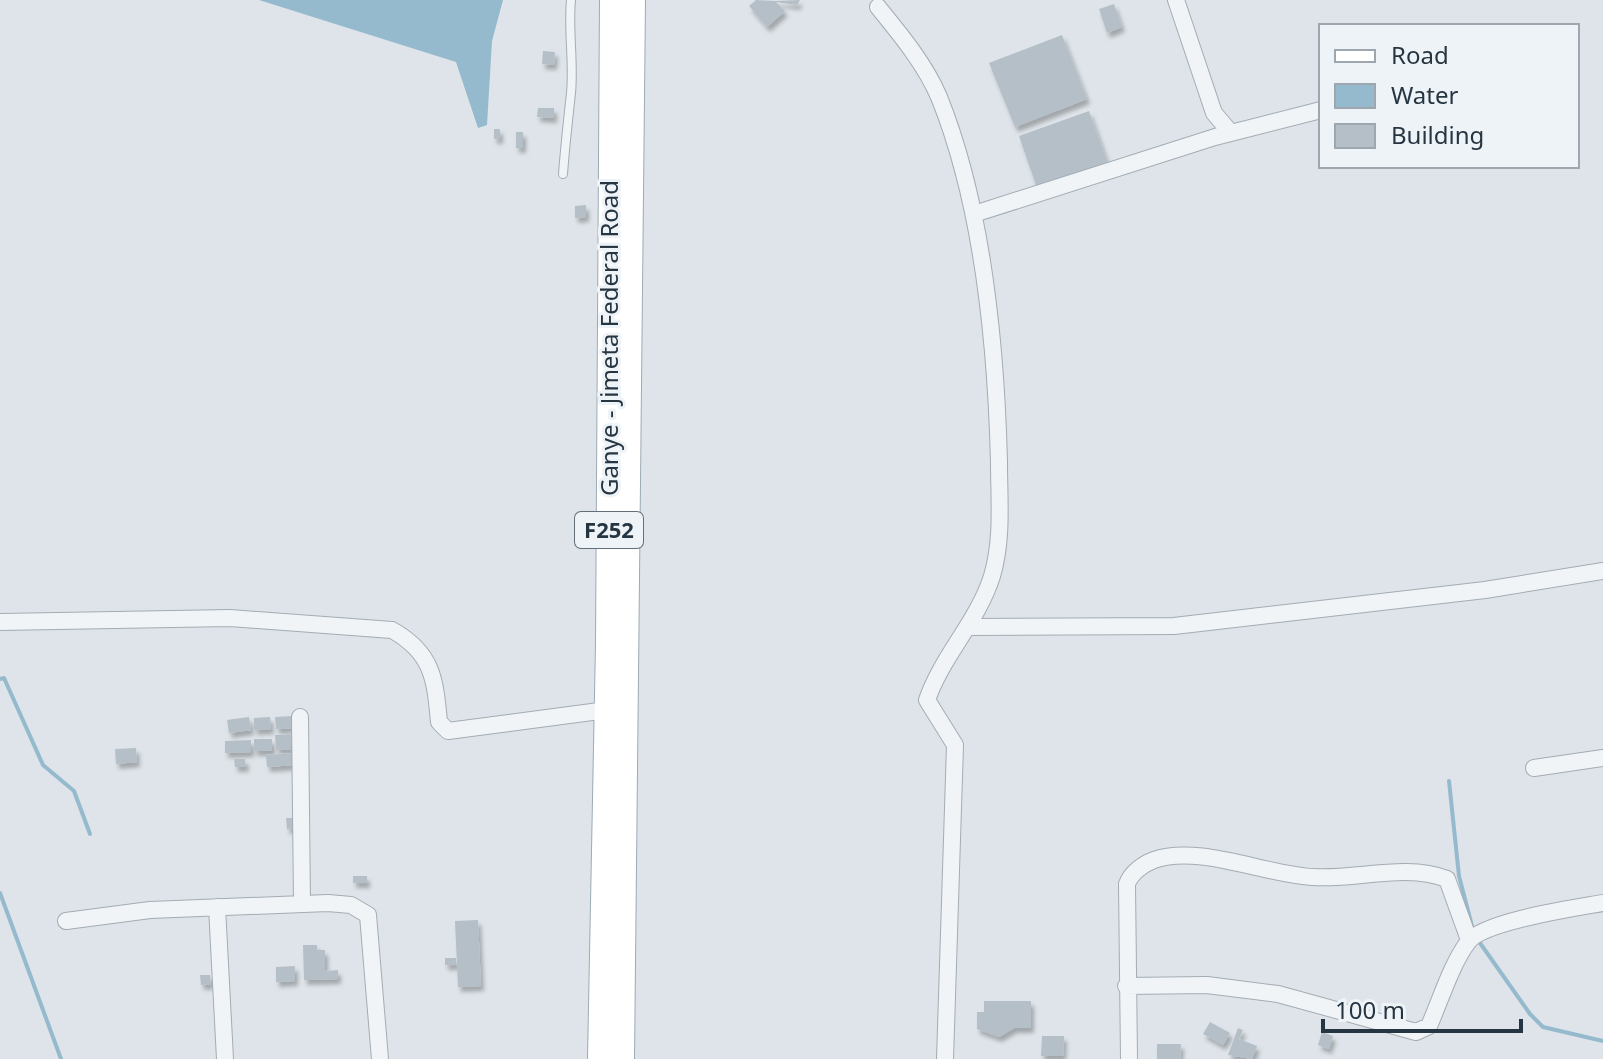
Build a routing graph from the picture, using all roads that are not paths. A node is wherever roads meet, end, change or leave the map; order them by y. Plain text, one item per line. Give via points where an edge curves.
1 (571, 0) edge
2 (612, 0) edge
3 (633, 0) edge
4 (1176, 0) edge
5 (880, 2) edge
6 (1319, 111) edge
7 (1231, 133) junction
8 (563, 174) dead end
9 (974, 214) junction
10 (1603, 571) edge
11 (0, 622) edge
12 (968, 627) junction
13 (607, 710) junction
14 (300, 717) dead end
15 (1603, 758) edge
16 (1534, 768) dead end
17 (1603, 903) edge
18 (302, 904) junction
19 (217, 907) junction
20 (66, 921) dead end
21 (1469, 940) junction
22 (1126, 986) junction
23 (225, 1059) edge
24 (380, 1059) edge
25 (600, 1059) edge
26 (622, 1059) edge
27 (945, 1059) edge
28 (1129, 1059) edge

1 - 8 lane via 571,96
2 - 13 main road, Ganye - Jimeta Federal Road / F252
3 - 26 main road, Ganye - Jimeta Federal Road / F252
4 - 7 street via 1214,113
5 - 9 street via 938,94
6 - 7 street
7 - 9 street
9 - 12 street via 997,403 1000,535 992,575
10 - 12 street via 1174,626
11 - 13 street via 230,618 392,630 411,641 434,673 439,722 448,731
12 - 27 street via 927,700 955,745
13 - 25 main road, Ganye - Jimeta Federal Road / F252
14 - 18 street
15 - 16 street
17 - 21 street via 1530,916
18 - 19 street
18 - 24 street via 351,905 368,915
19 - 20 street
19 - 23 street
21 - 22 street via 1429,1026 1416,1032 1278,994 1207,985
21 - 22 street via 1447,879 1437,875 1414,871 1310,877 1200,859 1154,860 1130,875 1127,884
22 - 28 street

